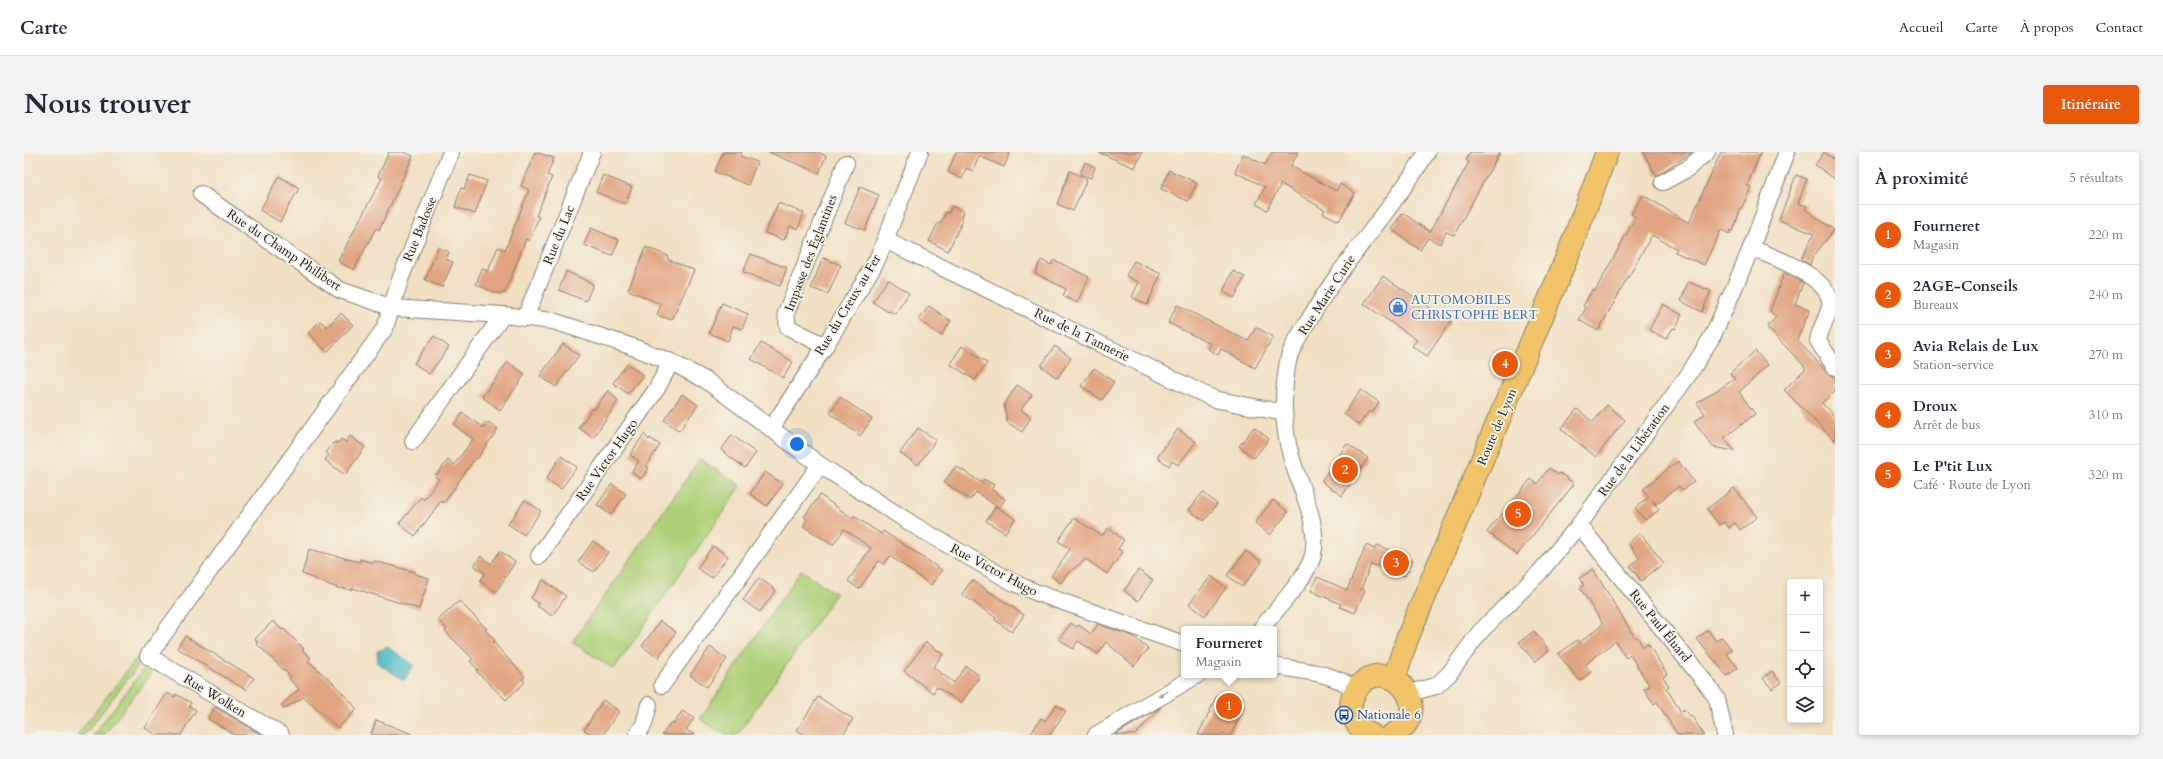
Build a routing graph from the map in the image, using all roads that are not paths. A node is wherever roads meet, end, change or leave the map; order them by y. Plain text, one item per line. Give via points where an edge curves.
1 (451, 152) edge
2 (592, 152) edge
3 (920, 152) edge
4 (1427, 152) edge
5 (1607, 152) edge
6 (1707, 152) edge
7 (1787, 152) edge
8 (846, 163) dead end
9 (1662, 182) dead end
10 (202, 194) dead end
11 (885, 240) junction
12 (1751, 248) junction
13 (392, 308) junction
14 (502, 315) junction
15 (525, 318) junction
16 (825, 346) junction
17 (671, 362) junction
18 (1835, 367) edge
19 (1284, 413) junction
20 (771, 429) junction
21 (413, 441) dead end
22 (820, 464) junction
23 (1579, 525) junction
24 (539, 556) dead end
25 (1263, 626) edge
26 (1181, 643) edge
27 (148, 656) joint
28 (1277, 667) edge
29 (1192, 678) edge
30 (662, 685) dead end
31 (1401, 686) junction
32 (1356, 690) junction
33 (649, 705) dead end
34 (1398, 734) edge
35 (281, 735) edge
36 (637, 735) edge
37 (1096, 735) edge
38 (1369, 735) edge
39 (1725, 735) edge

1 - 13 street, Rue Badosse via 401,278
2 - 15 street, Rue du Lac
3 - 11 street, Rue du Creux au Fer
4 - 19 street, Rue Marie Curie via 1399,196 1333,282 1301,332 1290,356
5 - 31 main road, Route de Lyon via 1570,252 1410,632
6 - 9 street via 1687,169
7 - 12 street, Rue de la Libération
8 - 16 street, Impasse des Églantines via 786,313 788,326
10 - 13 street, Rue du Champ Philibert via 340,290
11 - 16 street, Rue du Creux au Fer via 878,260
11 - 19 street, Rue de la Tannerie via 1214,399
12 - 18 street via 1783,261 1814,279 1829,296 1830,306 1818,341
12 - 23 street, Rue de la Libération via 1713,335 1689,374
13 - 14 street, Rue Victor Hugo
13 - 27 street, Rue Badosse via 386,328
14 - 15 street, Rue Victor Hugo
14 - 21 street
15 - 17 street, Rue Victor Hugo via 553,321
16 - 20 street, Rue du Creux au Fer
17 - 20 street, Rue Victor Hugo via 707,381
17 - 24 street, Rue Victor Hugo via 656,390
19 - 25 street, Rue Marie Curie via 1290,455 1312,519 1313,555 1308,568
20 - 22 street, Rue Victor Hugo
22 - 26 street, Rue Victor Hugo via 917,527 1014,583
22 - 30 street
23 - 31 street, Rue de la Libération via 1539,573 1480,632 1449,674 1436,686
23 - 39 street, Rue Paul Éluard via 1709,686 1717,699
27 - 35 street, Rue Wolken
28 - 32 street via 1328,676 1345,682
29 -> 37 street
31 - 32 main road via 1383,676 1363,682
31 - 34 main road via 1412,703 1407,723
32 - 38 main road via 1351,710 1357,724
33 - 36 street via 644,724

